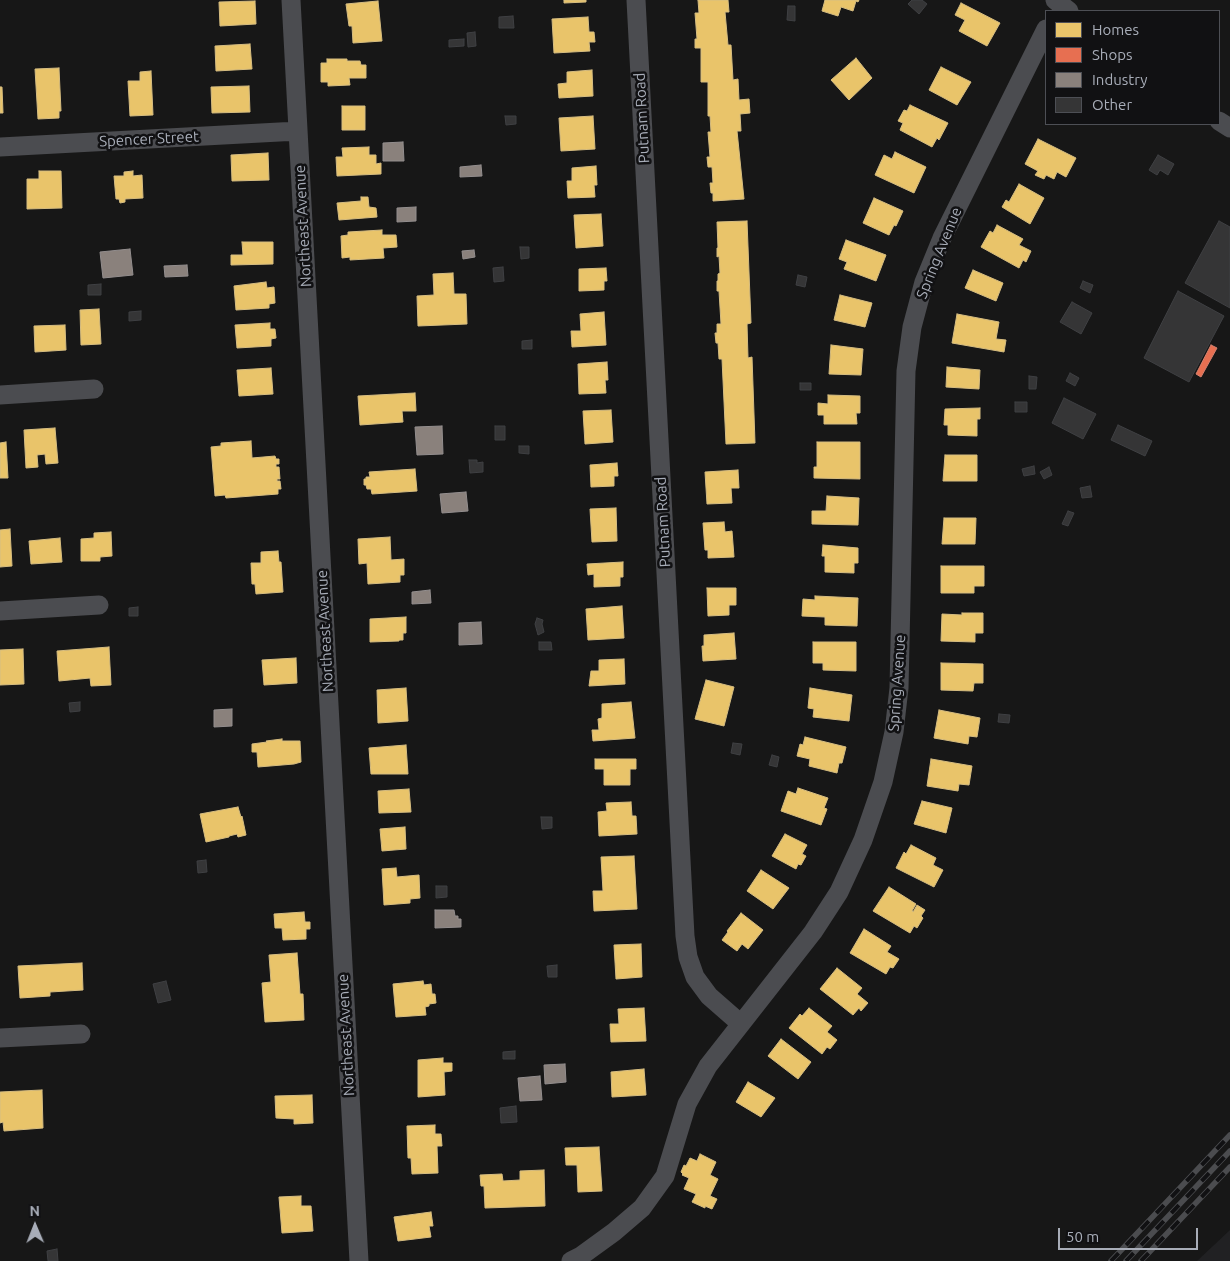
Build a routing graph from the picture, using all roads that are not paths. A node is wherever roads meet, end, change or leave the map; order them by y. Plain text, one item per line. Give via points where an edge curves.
1 (291, 0) edge
2 (636, 0) edge
3 (1045, 31) edge
4 (298, 131) junction
5 (0, 147) edge
6 (94, 389) dead end
7 (0, 395) edge
8 (99, 605) dead end
9 (0, 611) edge
10 (740, 1024) junction
11 (81, 1034) dead end
12 (0, 1038) edge
13 (358, 1261) edge
14 (571, 1261) edge

1 - 4 street, Northeast Avenue
2 - 10 street, Putnam Road via 685,936 695,977 709,996
3 - 10 street, Spring Avenue via 942,238 924,282 912,327 906,371 899,688 883,782 863,840 838,892 813,932
4 - 5 street, Spencer Street
4 - 13 street, Northeast Avenue
6 - 7 street
8 - 9 street
10 - 14 street, Spring Avenue via 708,1066 687,1104 665,1176 642,1208
11 - 12 street

